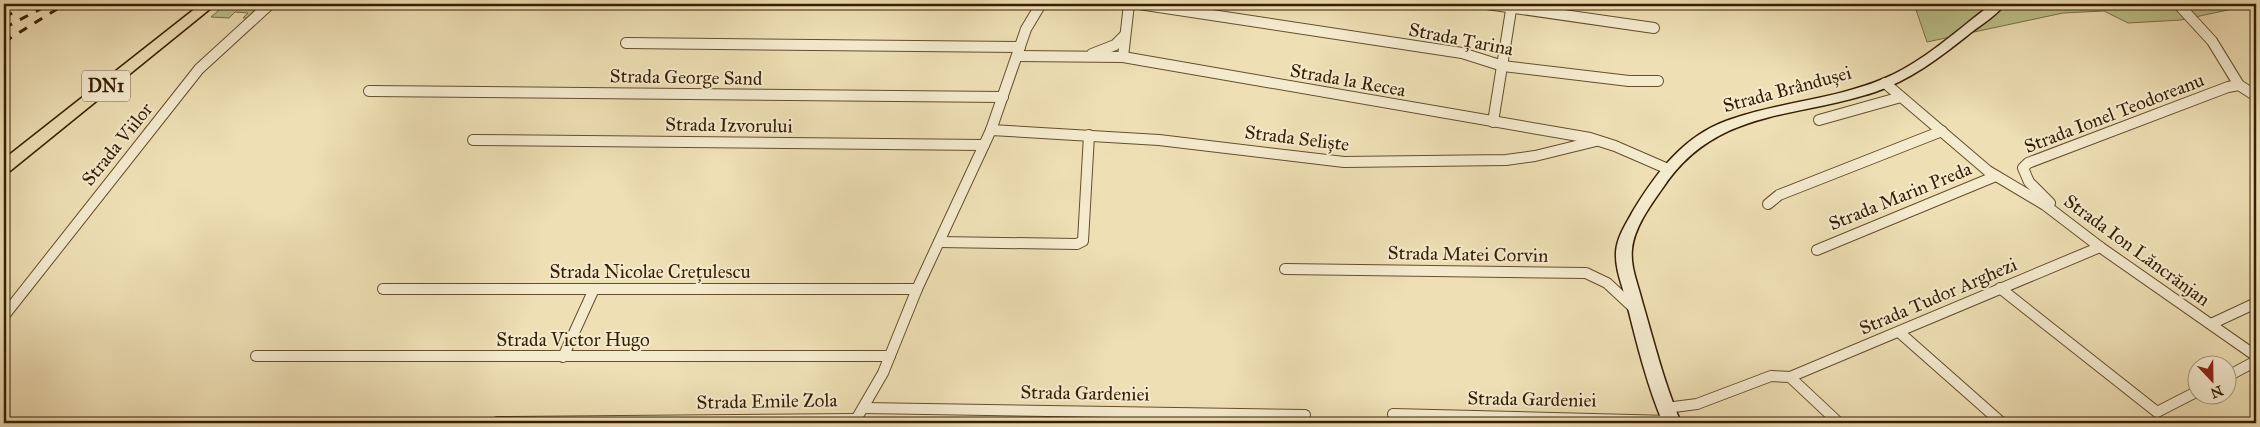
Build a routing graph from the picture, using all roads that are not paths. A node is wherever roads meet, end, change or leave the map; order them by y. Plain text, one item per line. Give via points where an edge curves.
1 (209, 4) edge
2 (270, 4) edge
3 (1041, 4) edge
4 (1129, 4) edge
5 (1140, 4) edge
6 (1487, 4) edge
7 (1999, 4) edge
8 (2178, 4) edge
9 (1512, 6) edge
10 (1654, 28) dead end
11 (1125, 35) junction
12 (626, 44) dead end
13 (1018, 52) junction
14 (1080, 57) junction
15 (1123, 57) junction
16 (1502, 66) junction
17 (1658, 81) dead end
18 (1882, 84) junction
19 (2238, 85) junction
20 (369, 91) dead end
21 (1898, 96) junction
22 (2256, 96) edge
23 (1003, 97) junction
24 (1819, 120) dead end
25 (1493, 122) junction
26 (991, 130) junction
27 (1942, 132) junction
28 (1089, 135) junction
29 (473, 140) dead end
30 (1598, 140) junction
31 (984, 145) junction
32 (4, 167) edge
33 (1668, 169) junction
34 (1996, 176) junction
35 (1768, 204) dead end
36 (2045, 205) junction
37 (939, 242) junction
38 (2100, 247) junction
39 (1817, 250) dead end
40 (1285, 269) dead end
41 (2000, 288) junction
42 (383, 289) dead end
43 (594, 289) junction
44 (917, 289) junction
45 (2256, 303) edge
46 (1636, 310) junction
47 (4, 316) edge
48 (2211, 324) junction
49 (1898, 332) junction
50 (256, 356) dead end
51 (890, 356) junction
52 (2256, 356) edge
53 (563, 357) junction
54 (2256, 361) edge
55 (2238, 371) edge
56 (1790, 377) junction
57 (2188, 396) edge
58 (864, 408) junction
59 (1393, 414) dead end
60 (1305, 415) dead end
61 (1670, 418) edge
62 (856, 421) edge
63 (496, 422) dead end
64 (1839, 423) edge
65 (2002, 423) edge

1 - 32 main road, DN1
2 - 47 street, Strada Viilor via 199,70
3 - 13 street via 1026,28
4 - 11 street
5 - 16 street, Strada Țarina via 1462,53
6 - 9 street
7 - 18 main road, Strada Brândușei via 1922,62
8 - 19 street via 2212,41
9 - 10 street
9 - 16 street
11 - 14 street via 1107,49
11 - 15 street
12 - 13 street, Strada la Recea
13 - 14 street, Strada la Recea
13 - 23 street
14 - 15 street, Strada la Recea
15 - 25 street, Strada la Recea
16 - 17 street, Strada Țarina
16 - 25 street
18 - 21 street, Strada Ion Lăncrănjan
18 - 33 main road, Strada Brândușei via 1732,124 1696,142
19 - 22 street
19 - 36 street, Strada Ionel Teodoreanu via 2028,163 2022,168 2023,174 2050,203
20 - 23 street, Strada George Sand
21 - 24 street
21 - 27 street, Strada Ion Lăncrănjan
23 - 26 street
25 - 30 street, Strada la Recea
26 - 28 street, Strada Seliște
26 - 31 street
27 - 34 street, Strada Ion Lăncrănjan
27 - 35 street via 1779,196
28 - 30 street, Strada Seliște via 1367,163 1506,160
28 - 37 street via 1083,241 1077,244
29 - 31 street, Strada Izvorului
30 - 33 street, Strada la Recea
31 - 37 street
33 - 46 main road, Strada Brândușei via 1647,199 1626,240 1625,266
34 - 36 street, Strada Ion Lăncrănjan
34 - 39 street, Strada Marin Preda
36 - 38 street, Strada Ion Lăncrănjan
37 - 44 street
38 - 41 street, Strada Tudor Arghezi
38 - 48 street, Strada Ion Lăncrănjan
40 - 46 street, Strada Matei Corvin via 1586,273 1604,280
41 - 49 street, Strada Tudor Arghezi
41 - 57 street via 2157,412
42 - 43 street, Strada Nicolae Crețulescu
43 - 44 street, Strada Nicolae Crețulescu
43 - 53 street
44 - 51 street
45 - 48 street
46 - 61 main road, Strada Brândușei
48 - 52 street, Strada Ion Lăncrănjan
49 - 56 street, Strada Tudor Arghezi
49 - 65 street
50 - 53 street, Strada Victor Hugo
51 - 53 street, Strada Victor Hugo
51 - 58 street
54 - 55 street
56 - 61 street, Strada Tudor Arghezi via 1771,376
56 - 64 street
58 - 60 street, Strada Gardeniei
58 - 62 street
59 - 61 street, Strada Gardeniei
62 - 63 street, Strada Emile Zola

